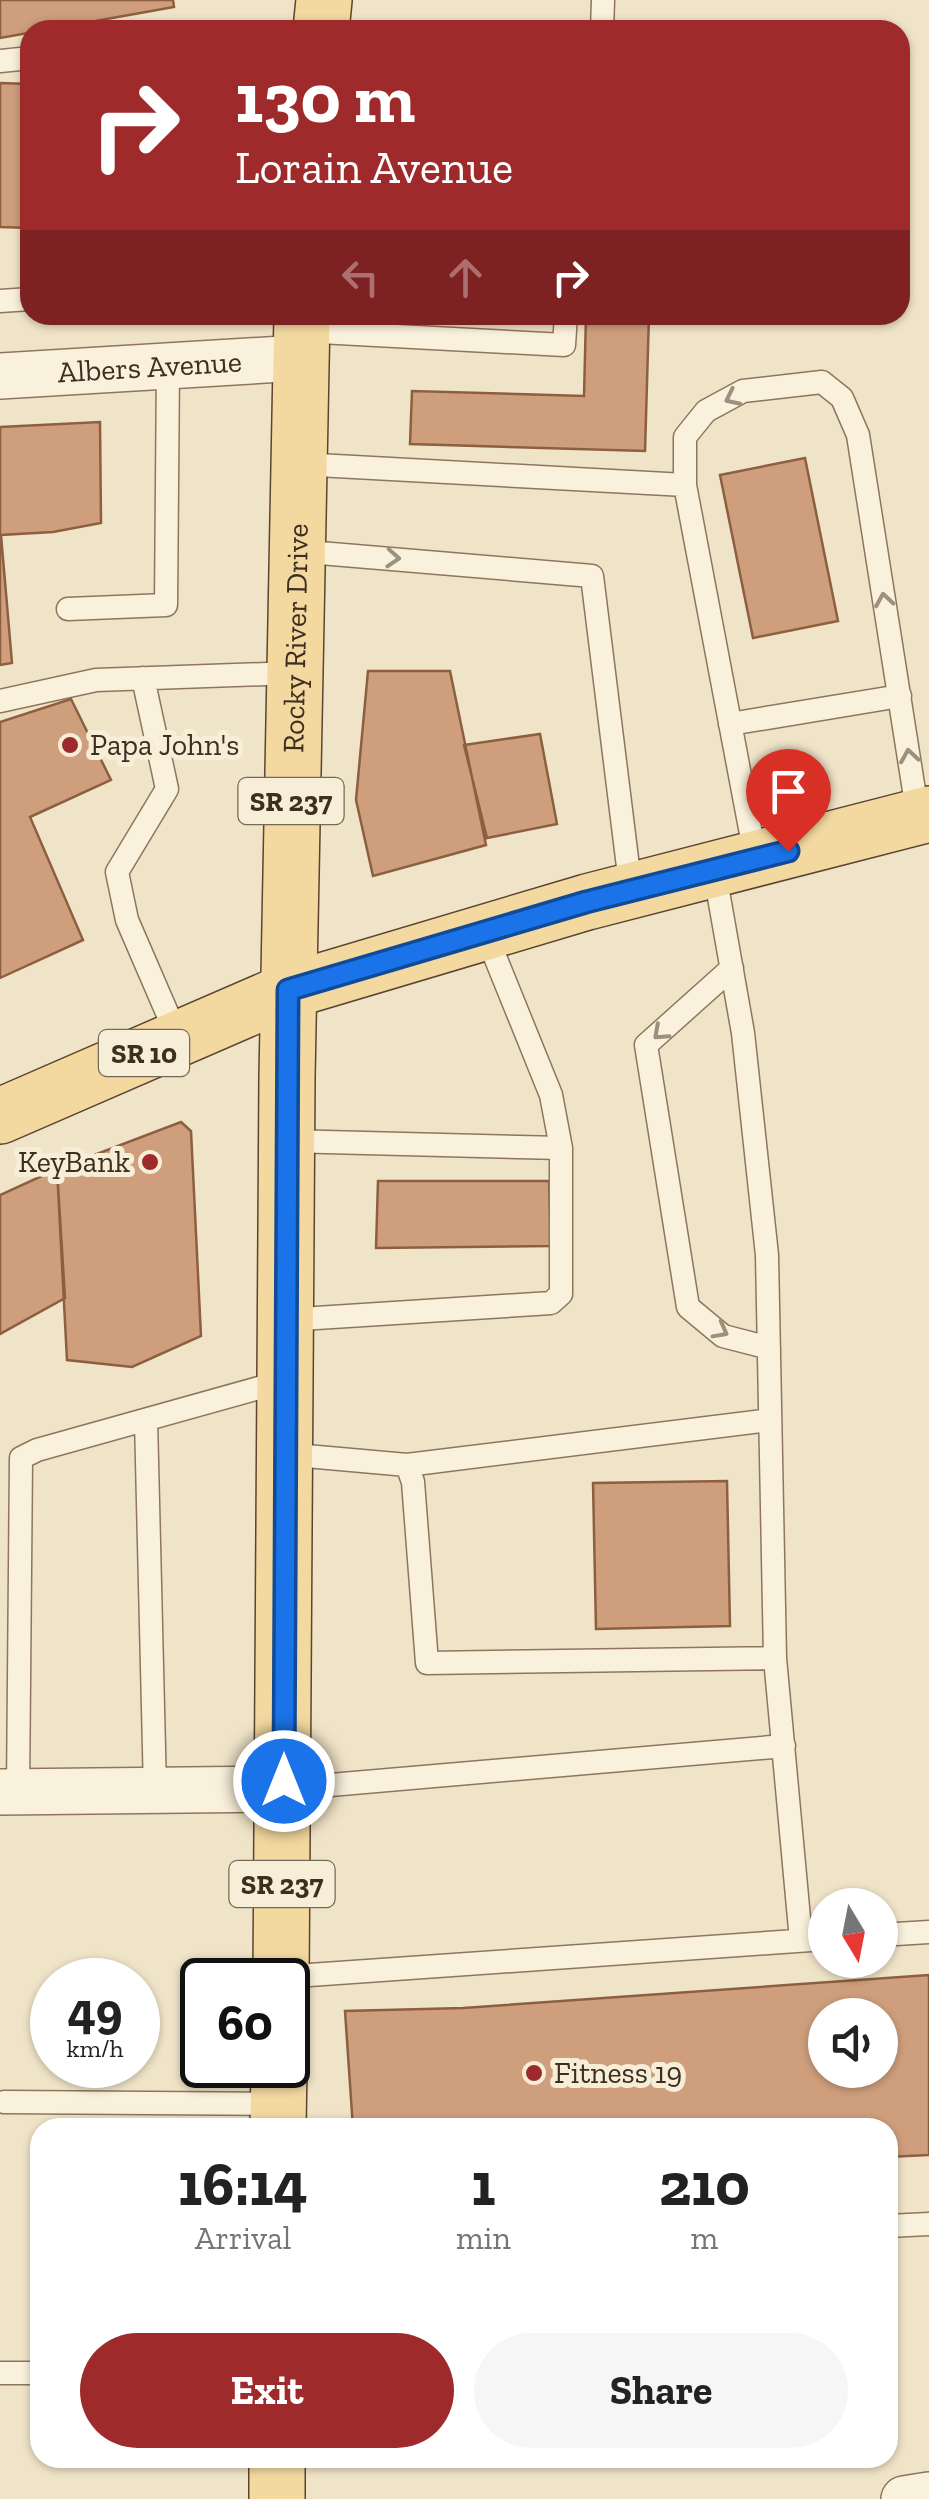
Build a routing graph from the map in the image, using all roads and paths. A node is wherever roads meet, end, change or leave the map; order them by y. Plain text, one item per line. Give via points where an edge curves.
1 (565, 325) edge
2 (301, 335) edge
3 (168, 366) junction
4 (0, 376) edge
5 (298, 464) junction
6 (685, 485) junction
7 (296, 551) junction
8 (68, 609) dead end
9 (294, 673) junction
10 (143, 678) junction
11 (900, 696) junction
12 (0, 702) edge
13 (730, 724) junction
14 (926, 814) edge
15 (735, 864) junction
16 (630, 891) junction
17 (484, 932) junction
18 (732, 968) junction
19 (288, 990) junction
20 (178, 1038) junction
21 (0, 1116) edge
22 (287, 1141) junction
23 (561, 1148) junction
24 (285, 1320) junction
25 (769, 1348) junction
26 (284, 1381) junction
27 (146, 1420) junction
28 (770, 1420) junction
29 (284, 1454) junction
30 (10, 1456) edge
31 (407, 1465) junction
32 (775, 1658) junction
33 (784, 1746) junction
34 (284, 1788) junction
35 (156, 1790) junction
36 (9, 1792) edge
37 (808, 1907) edge
38 (929, 1932) edge
39 (898, 1935) edge
40 (808, 1940) edge
41 (281, 1958) edge
42 (310, 1976) edge
43 (278, 2099) edge
44 (4, 2102) dead end
45 (929, 2224) edge
46 (898, 2226) edge
47 (1, 2373) edge
48 (30, 2373) edge
49 (277, 2468) edge
50 (929, 2495) edge
51 (277, 2499) edge
52 (904, 2499) edge

1 - 2 lane via 564,345
2 - 3 street, Albers Avenue
2 - 5 main road, Rocky River Drive / SR 237
3 - 4 street, Albers Avenue
3 - 8 lane via 166,604
5 - 6 lane
5 - 7 main road, Rocky River Drive / SR 237
11 -> 6 lane via 858,435 842,398 822,382 743,390 706,411 685,437
6 - 13 lane
7 - 9 main road, Rocky River Drive / SR 237
7 -> 16 lane via 592,576
9 - 10 lane
9 - 19 main road, Rocky River Drive / SR 237
10 - 12 lane via 96,680
10 - 20 lane via 167,789 117,872 127,920
11 - 13 lane
14 -> 11 lane
13 - 15 lane
14 - 15 main road, SR 10
15 - 16 main road, SR 10
15 - 18 lane
16 - 17 main road, SR 10
17 - 19 main road, SR 10
17 - 23 lane via 551,1094
18 - 25 lane via 767,1255
18 -> 25 lane via 646,1045 688,1307 723,1336
19 - 20 main road, SR 10
19 - 22 main road, Rocky River Drive / SR 237
20 - 21 main road, SR 10
22 - 23 lane
22 - 24 main road, Rocky River Drive / SR 237
23 - 24 lane via 560,1294 551,1302
24 - 26 main road, Rocky River Drive / SR 237
25 - 28 lane
26 - 27 lane
26 - 29 main road, Rocky River Drive / SR 237
27 - 30 lane
27 - 35 lane
28 - 31 lane
28 - 32 lane
29 - 31 lane
29 - 34 main road, Rocky River Drive / SR 237
30 - 36 lane
31 - 32 lane via 414,1482 428,1663
32 - 33 lane
33 - 34 lane
33 - 37 lane
34 - 35 street
34 - 41 main road, Rocky River Drive / SR 237
35 - 36 street
38 - 39 lane
40 - 42 lane
43 - 44 lane
45 - 46 lane
47 - 48 lane
49 - 51 main road
50 - 52 street

